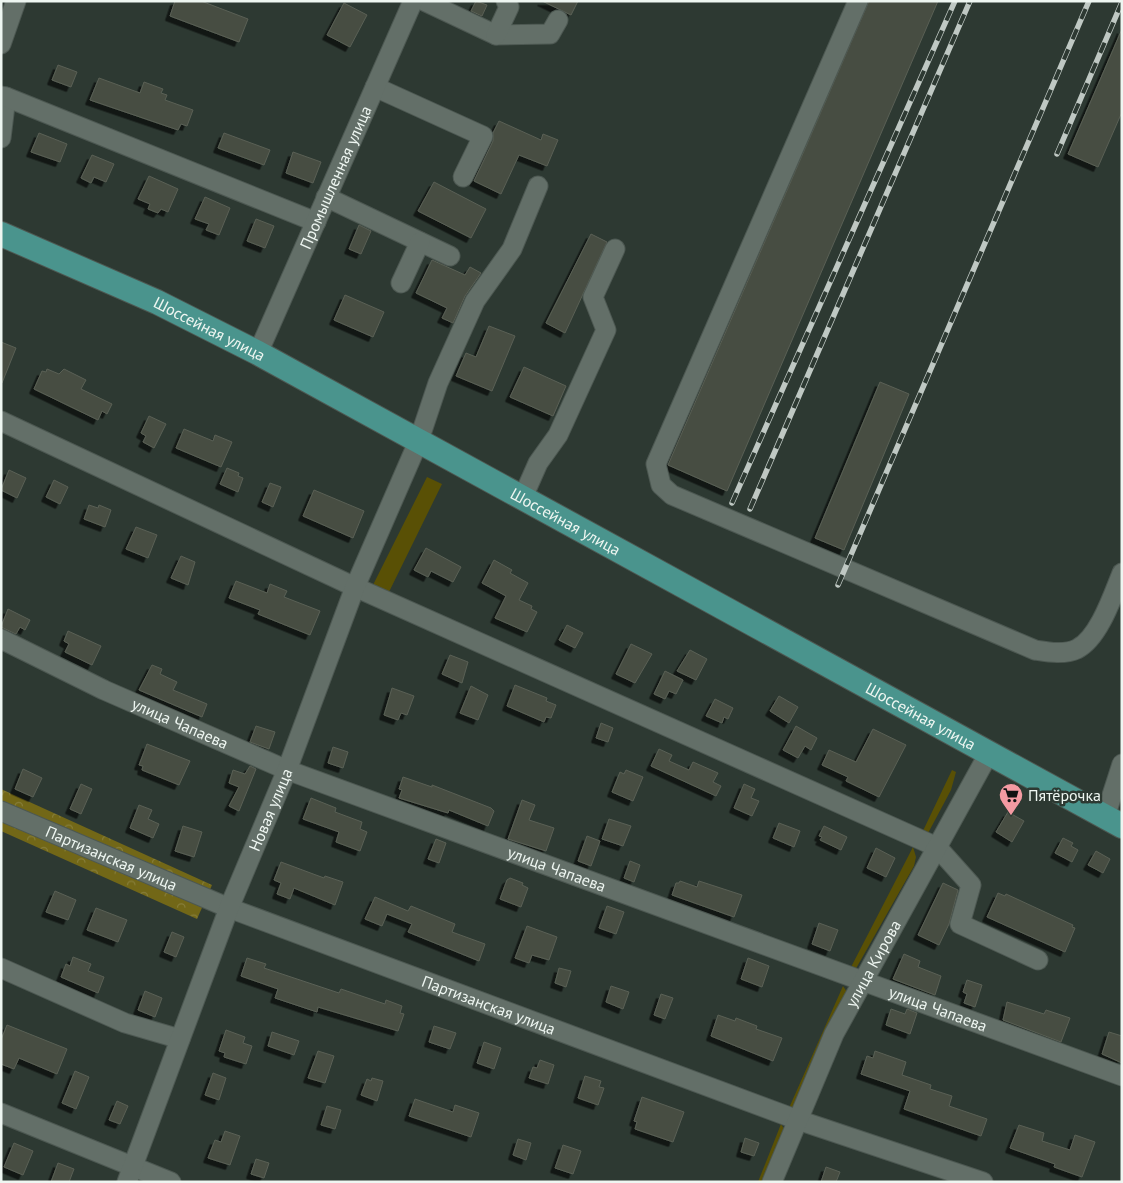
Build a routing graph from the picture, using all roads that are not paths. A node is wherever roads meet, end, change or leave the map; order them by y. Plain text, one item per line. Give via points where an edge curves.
1 (16, 1) edge
2 (413, 1) edge
3 (424, 1) edge
4 (506, 1) edge
5 (858, 1) edge
6 (558, 20) dead end
7 (496, 35) junction
8 (1, 44) edge
9 (375, 87) junction
10 (4, 97) edge
11 (1, 138) edge
12 (463, 177) dead end
13 (538, 186) dead end
14 (326, 197) junction
15 (316, 222) junction
16 (1, 234) edge
17 (420, 242) junction
18 (615, 249) dead end
19 (450, 256) dead end
20 (401, 283) dead end
21 (258, 352) junction
22 (1, 421) edge
23 (419, 440) junction
24 (523, 497) junction
25 (1122, 573) edge
26 (355, 587) junction
27 (1, 638) edge
28 (989, 753) junction
29 (1122, 764) edge
30 (287, 770) junction
31 (1, 811) edge
32 (1114, 822) edge
33 (937, 847) junction
34 (228, 908) junction
35 (1038, 960) dead end
36 (1, 968) edge
37 (863, 981) junction
38 (180, 1039) junction
39 (1122, 1076) edge
40 (1, 1113) edge
41 (798, 1120) junction
42 (130, 1174) edge
43 (171, 1182) edge
44 (772, 1182) edge
45 (983, 1182) edge

1 - 8 street
2 - 9 street, Промышленная улица
3 - 7 street
4 - 7 street via 509,7
5 - 25 street via 656,464 661,485 672,495 1035,650 1060,653 1077,649 1091,637
6 - 7 street via 550,34
9 - 12 street via 482,136
9 - 14 street, Промышленная улица
10 - 11 street
10 - 15 street
13 - 23 street, Новая улица via 512,250 475,302 438,383
14 - 15 street, Промышленная улица
14 - 17 street
15 - 21 street, Промышленная улица
16 - 21 main road, Шоссейная улица via 157,302
17 - 19 street
17 - 20 street
18 - 24 street via 593,297 606,330 558,435 538,464
21 - 23 main road, Шоссейная улица
22 - 26 street
23 - 24 main road, Шоссейная улица
23 - 26 street, Новая улица
24 - 28 main road, Шоссейная улица
26 - 30 street, Новая улица
26 - 33 street
27 - 30 street, улица Чапаева via 104,690
28 - 32 main road, Шоссейная улица
28 - 33 street, улица Кирова
29 - 32 street
30 - 34 street, Новая улица
30 - 37 street, улица Чапаева
31 - 34 street, Партизанская улица
33 - 35 street via 971,885 960,924
33 - 37 street, улица Кирова
34 - 38 street, Новая улица
34 - 41 street, Партизанская улица
36 - 38 street via 125,1023
37 - 39 street, улица Чапаева
37 - 41 street, улица Кирова via 834,1034
38 - 42 street, Новая улица
40 - 42 street
41 - 44 street, улица Кирова
41 - 45 street, Партизанская улица
42 - 43 street

